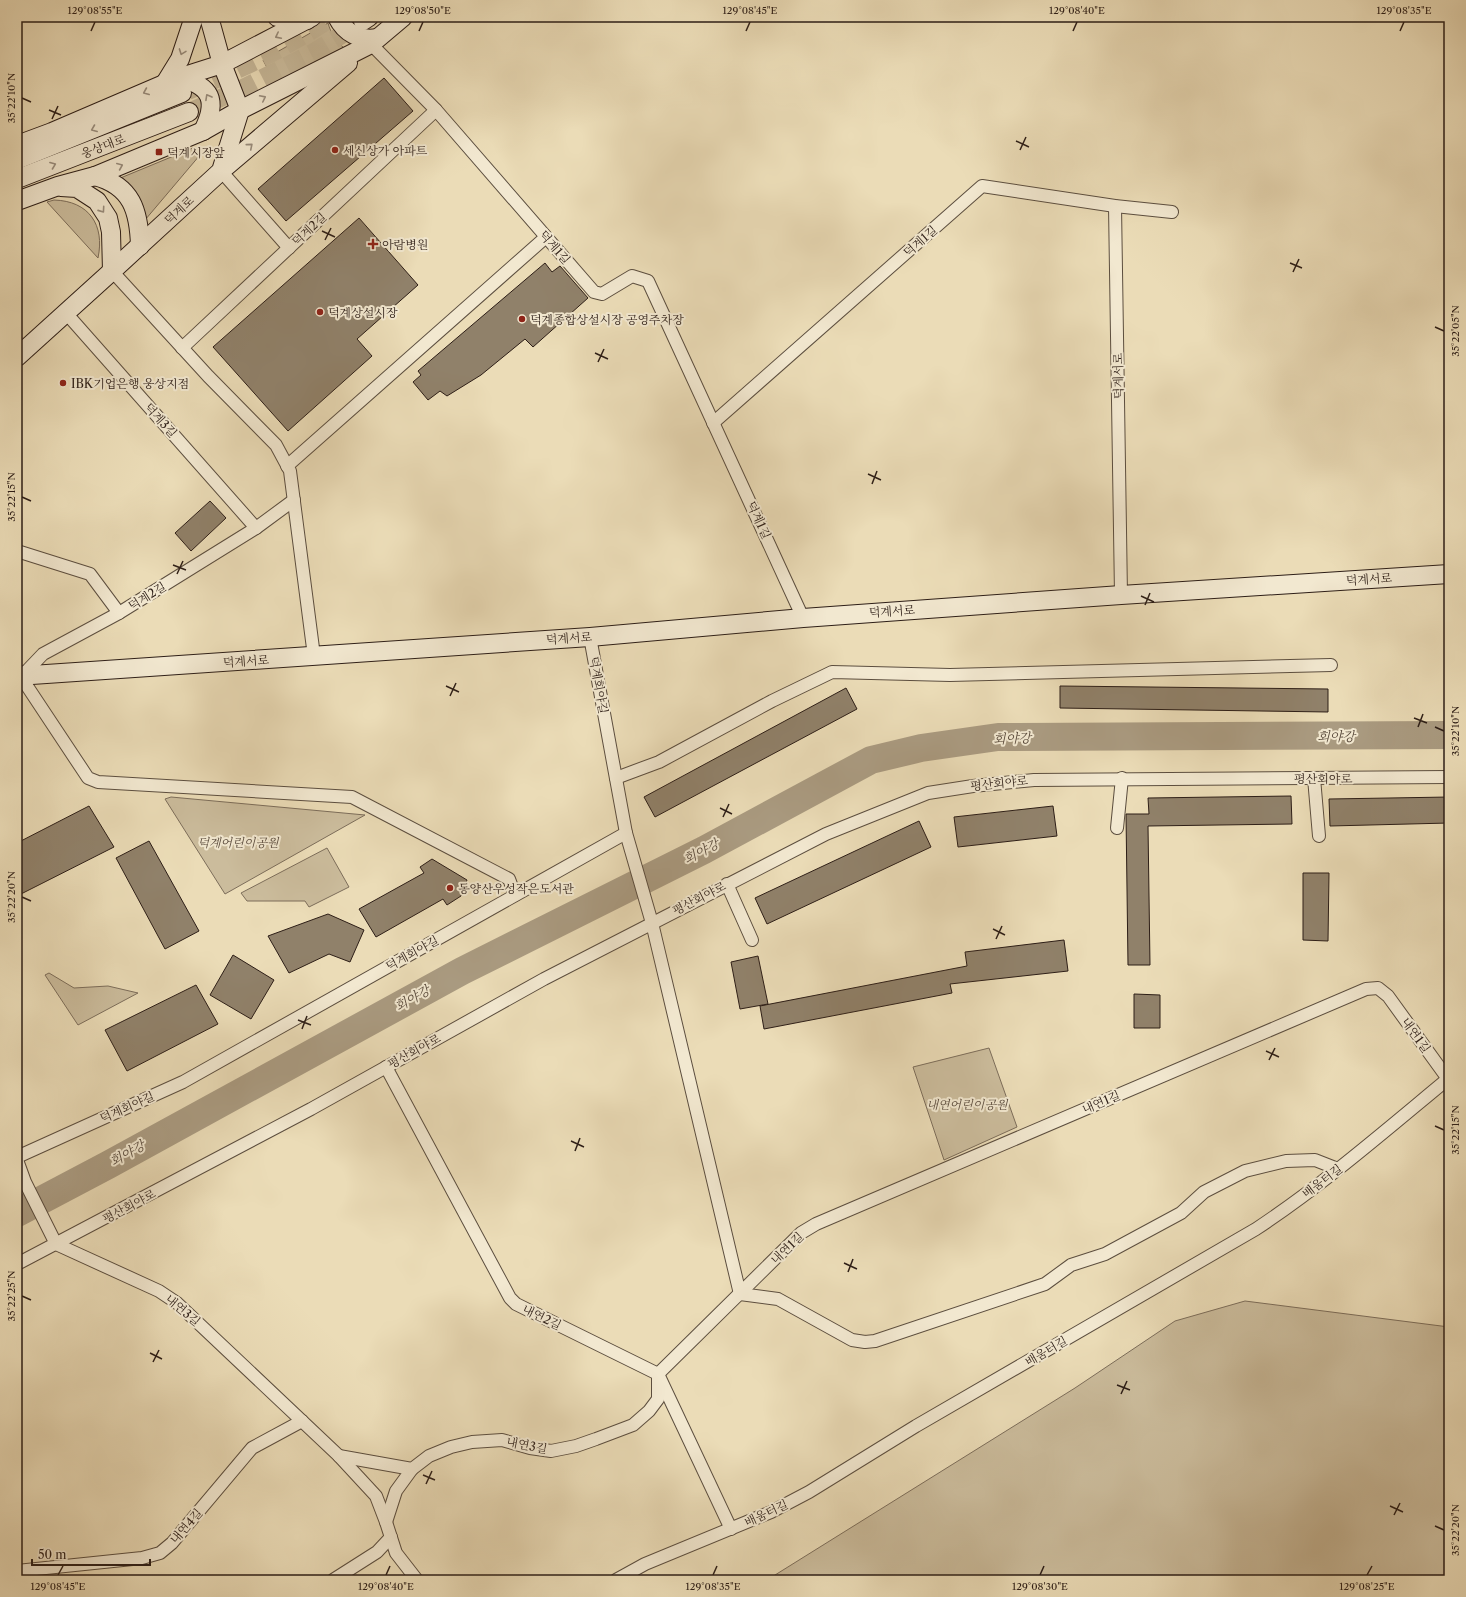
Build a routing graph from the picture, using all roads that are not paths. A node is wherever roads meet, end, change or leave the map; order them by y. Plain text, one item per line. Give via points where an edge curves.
1 (194, 17) edge
2 (209, 17) edge
3 (277, 17) edge
4 (337, 17) edge
5 (403, 17) edge
6 (310, 19) edge
7 (374, 41) junction
8 (222, 64) junction
9 (175, 85) junction
10 (240, 110) junction
11 (436, 110) junction
12 (190, 112) tunnel mouth
13 (203, 131) junction
14 (17, 145) edge
15 (17, 160) edge
16 (221, 171) junction
17 (95, 176) junction
18 (17, 180) edge
19 (58, 186) junction
20 (17, 201) edge
21 (1115, 206) junction
22 (1172, 212) dead end
23 (546, 237) junction
24 (140, 246) junction
25 (289, 248) junction
26 (112, 271) junction
27 (66, 313) junction
28 (182, 348) junction
29 (17, 357) edge
30 (713, 423) junction
31 (287, 466) junction
32 (294, 500) junction
33 (256, 528) junction
34 (17, 551) edge
35 (1449, 574) edge
36 (1121, 595) junction
37 (119, 613) junction
38 (803, 618) junction
39 (590, 637) junction
40 (314, 656) junction
41 (1331, 665) dead end
42 (18, 678) edge
43 (1449, 777) edge
44 (616, 778) junction
45 (1122, 778) junction
46 (1314, 778) junction
47 (1117, 828) dead end
48 (626, 833) junction
49 (1319, 836) dead end
50 (727, 884) junction
51 (516, 895) junction
52 (652, 923) junction
53 (752, 940) dead end
54 (386, 1067) junction
55 (1448, 1078) edge
56 (17, 1157) edge
57 (17, 1160) edge
58 (1338, 1169) junction
59 (56, 1244) junction
60 (17, 1264) edge
61 (740, 1294) junction
62 (658, 1374) junction
63 (302, 1421) junction
64 (339, 1456) junction
65 (412, 1469) junction
66 (386, 1522) junction
67 (731, 1529) junction
68 (391, 1537) junction
69 (17, 1571) edge
70 (333, 1580) edge
71 (417, 1580) edge
72 (616, 1580) edge

1 -> 9 street via 180,59
2 - 8 street
3 - 6 street
4 - 7 street via 351,34
5 - 7 street
6 -> 8 street
10 -> 7 street
7 - 11 street, 덕계1길
16 -> 7 street
8 - 9 street
8 - 10 street
13 -> 9 street via 212,109 209,96 204,89 191,81
9 -> 14 street
9 -> 15 street, 웅상대로
10 - 13 street
10 - 16 street, 덕계로
11 - 23 street, 덕계1길
11 - 25 street, 덕계2길
18 -> 12 street, 웅상대로
17 -> 13 street
16 - 24 street, 덕계로
16 - 25 street
17 - 19 street
17 - 24 street via 107,179 123,190 130,199 139,228
19 - 20 street
19 -> 26 street via 77,188 97,201 108,218
21 - 22 street, 덕계1길
21 - 30 street, 덕계1길 via 982,186
21 - 36 street, 덕계서로
23 - 30 street, 덕계1길 via 594,292 602,294 632,276 648,281
23 - 31 street
24 - 26 street, 덕계로
25 - 28 street, 덕계2길
26 - 27 street, 덕계로
26 - 28 street
27 - 29 street, 덕계로
27 - 33 street, 덕계3길
28 - 31 street via 276,445
30 - 38 street, 덕계1길
31 - 32 street
32 - 33 street, 덕계2길
32 - 40 street
33 - 37 street, 덕계2길
34 - 37 street via 90,574
35 - 36 street, 덕계서로
36 - 38 street, 덕계서로
37 - 42 street, 덕계2길 via 43,654
38 - 39 street, 덕계서로
39 - 40 street, 덕계서로
39 - 44 street, 덕계회야길
40 - 42 street, 덕계서로
41 - 44 street via 950,675 832,672 658,762
42 - 51 street via 88,778 98,782 352,797 509,879
43 - 46 street, 평산회야로
44 - 48 street, 덕계회야길
45 - 46 street, 평산회야로
45 - 47 street
45 - 50 street, 평산회야로 via 1034,780 928,793 826,834
46 - 49 street
48 - 51 street, 덕계회야길
48 - 52 street
50 - 52 street, 평산회야로
50 - 53 street
51 - 56 street, 덕계회야길 via 183,1082
52 - 54 street, 평산회야로 via 544,979
52 - 61 street
54 - 59 street, 평산회야로
54 - 62 street, 내연2길 via 510,1298 516,1304
55 - 58 street, 배움터길
55 - 61 street, 내연1길 via 1388,996 1378,988 1366,989 816,1224 801,1233
57 - 59 street via 25,1182
58 - 61 street via 1315,1160 1300,1160 1245,1171 1204,1192 1181,1213 1105,1254 1072,1265 1045,1284 875,1341 852,1340 778,1299
58 - 67 street, 배움터길 via 1280,1214 1212,1255 923,1422 809,1492
59 - 60 street, 평산회야로
59 - 63 street, 내연3길 via 159,1290 178,1303
61 - 62 street, 내연1길
62 - 65 street, 내연3길 via 658,1399 633,1425 576,1446 551,1451 502,1440 472,1442 429,1456
62 - 67 street
63 - 64 street, 내연3길
63 - 69 street, 내연4길 via 252,1448 172,1543 160,1553 142,1558
64 - 65 street
64 - 66 street, 내연3길 via 376,1496
65 - 66 street, 내연3길 via 396,1491
66 - 68 street, 내연3길
67 - 72 street, 배움터길 via 645,1564
68 - 70 street via 377,1552
68 - 71 street, 내연3길 via 396,1553

